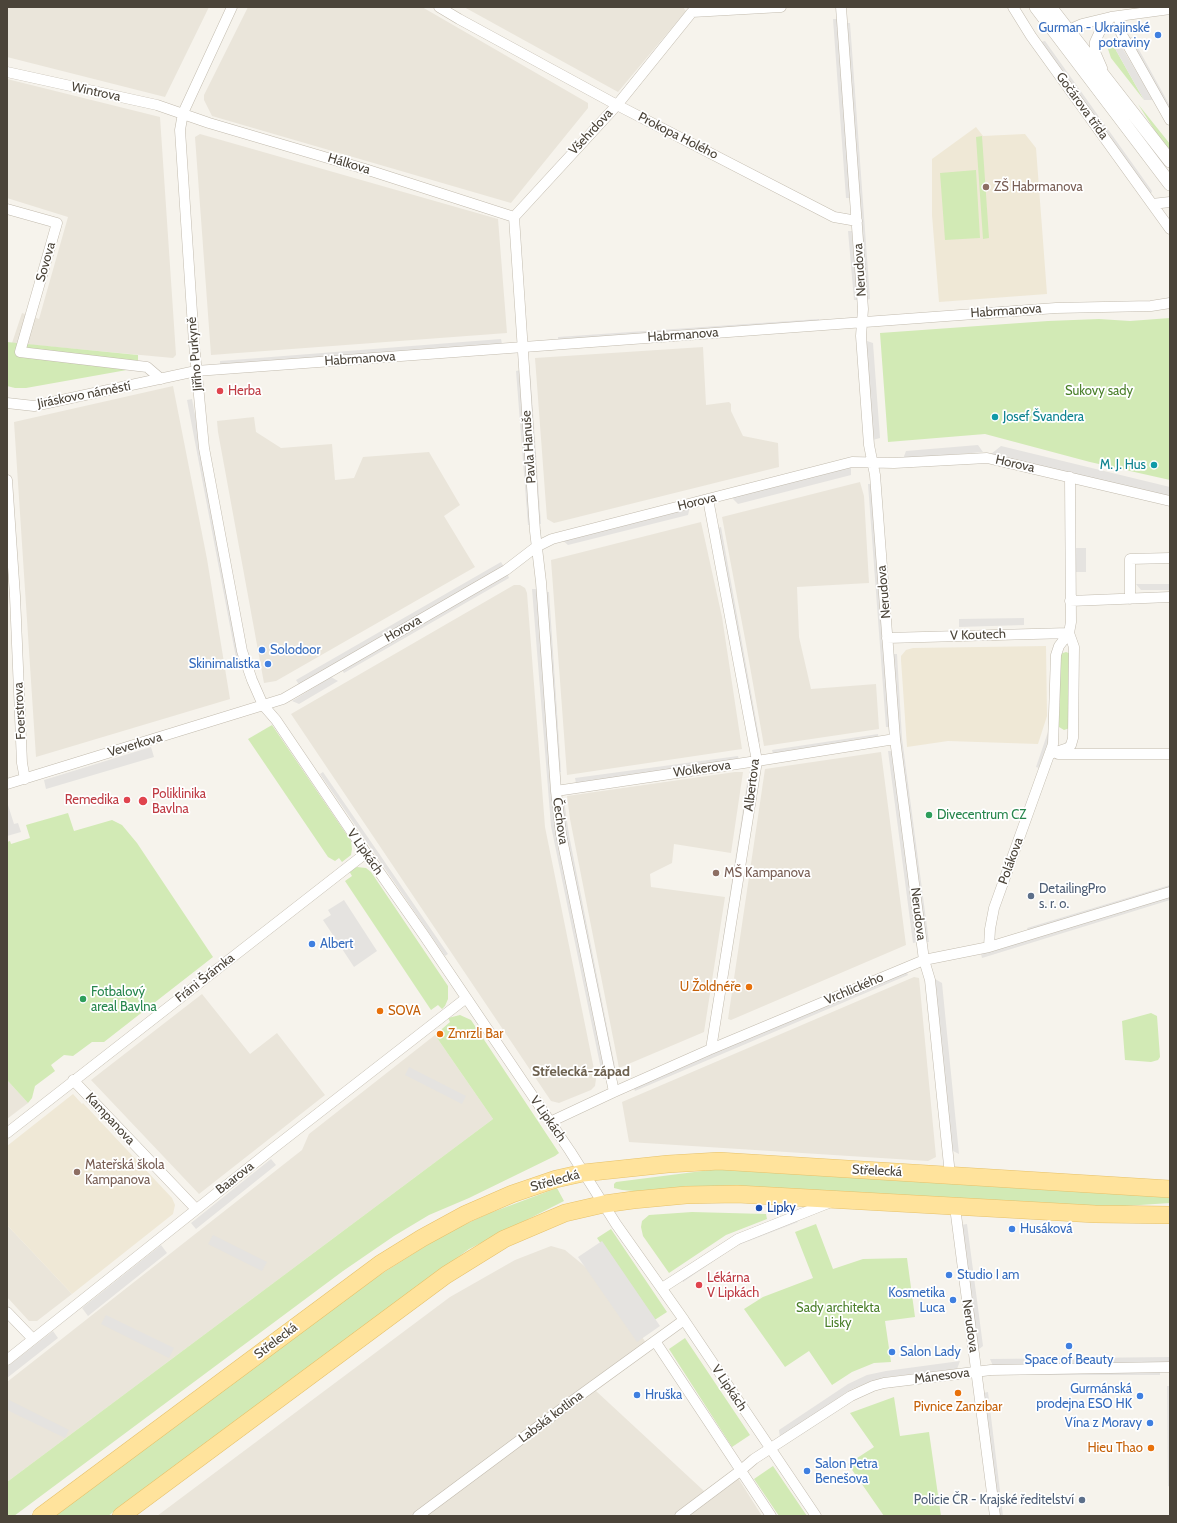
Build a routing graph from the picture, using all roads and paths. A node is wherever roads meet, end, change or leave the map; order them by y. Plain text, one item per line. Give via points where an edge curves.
1 (232, 7) edge
2 (439, 7) edge
3 (781, 7) edge
4 (841, 7) edge
5 (1013, 7) edge
6 (1036, 7) edge
7 (1050, 7) edge
8 (1170, 9) edge
9 (1115, 16) junction
10 (1069, 32) junction
11 (1070, 54) junction
12 (7, 72) edge
13 (1112, 87) junction
14 (617, 105) junction
15 (184, 114) junction
16 (1170, 120) edge
17 (1170, 161) edge
18 (1170, 184) edge
19 (1170, 202) edge
20 (1152, 204) junction
21 (7, 209) edge
22 (514, 217) junction
23 (857, 221) junction
24 (1170, 229) edge
25 (1170, 303) edge
26 (862, 321) junction
27 (522, 347) junction
28 (20, 352) joint
29 (196, 371) junction
30 (161, 379) junction
31 (7, 403) edge
32 (872, 462) junction
33 (1070, 477) junction
34 (7, 480) edge
35 (708, 499) junction
36 (1170, 501) edge
37 (536, 547) junction
38 (1170, 558) edge
39 (11, 596) edge
40 (1170, 597) edge
41 (1130, 599) junction
42 (1070, 601) junction
43 (1069, 632) junction
44 (887, 638) junction
45 (263, 705) junction
46 (895, 739) junction
47 (1050, 754) junction
48 (1170, 754) edge
49 (757, 761) junction
50 (25, 779) junction
51 (7, 784) edge
52 (556, 791) junction
53 (366, 853) junction
54 (1170, 892) edge
55 (989, 947) junction
56 (924, 960) junction
57 (466, 999) junction
58 (711, 1049) junction
59 (73, 1080) junction
60 (614, 1092) junction
61 (550, 1122) junction
62 (7, 1133) edge
63 (583, 1173) junction
64 (950, 1176) junction
65 (1170, 1189) edge
66 (838, 1200) junction
67 (604, 1204) junction
68 (955, 1207) junction
69 (196, 1210) junction
70 (1170, 1215) edge
71 (662, 1288) junction
72 (7, 1312) edge
73 (684, 1320) junction
74 (33, 1339) junction
75 (655, 1341) junction
76 (7, 1360) edge
77 (1170, 1367) edge
78 (977, 1371) junction
79 (769, 1449) junction
80 (740, 1471) junction
81 (41, 1516) edge
82 (121, 1516) edge
83 (418, 1516) edge
84 (680, 1516) edge
85 (771, 1516) edge
86 (816, 1516) edge
87 (995, 1516) edge

1 - 15 street, Jiřího Purkyně
2 - 14 street, Prokopa Holého
3 - 14 street, Všehrdova via 692,12
4 - 23 street, Nerudova
5 - 20 street, Gočárova třída via 1031,36
6 - 11 street, Gočárova třída
7 - 10 street
8 - 9 street
9 - 10 street via 1082,24
9 - 13 street via 1101,29 1095,46 1097,57
9 - 16 street via 1121,33
10 - 11 street
10 - 13 street
11 - 18 street, Gočárova třída
12 - 15 street, Wintrova via 157,105
13 - 17 street
14 - 22 street, Všehrdova
14 - 23 street, Prokopa Holého via 834,217
15 - 22 street, Hálkova
15 - 29 street, Jiřího Purkyně via 180,130
19 - 20 street
20 - 24 street, Gočárova třída
21 - 28 street, Sovova via 57,223
22 - 27 street
23 - 26 street, Nerudova
25 - 26 street, Habrmanova
26 - 27 street, Habrmanova
26 - 32 street, Nerudova via 861,336
27 - 29 street, Habrmanova
27 - 37 street, Pavla Hanuše
28 - 30 street, Jiráskovo náměstí via 147,367
29 - 30 street, Jiráskovo náměstí
29 - 45 street, Jiřího Purkyně via 204,448 242,650
30 - 31 street, Jiráskovo náměstí via 34,406
32 - 33 street, Horova via 987,458
32 - 35 street, Horova via 852,462
32 - 44 street, Nerudova
33 - 36 street, Horova
33 - 42 street
34 - 39 street, Foerstrova
35 - 37 street, Horova via 554,538
35 - 49 street, Albertova
37 - 45 street, Horova via 499,574 283,699
37 - 52 street, Čechova via 541,582
38 - 41 street via 1130,559
39 - 50 street, Foerstrova
40 - 41 street
41 - 42 street
42 - 43 street
43 - 44 street, V Koutech
43 - 47 street via 1056,655 1054,735
43 - 47 street via 1074,647 1073,738 1068,748
44 - 46 street, Nerudova
45 - 50 street, Veverkova
45 - 53 street, V Lipkách via 276,720
46 - 49 street, Wolkerova
46 - 56 street, Nerudova
47 - 48 street
47 - 55 street, Polákova via 994,908
49 - 52 street, Wolkerova
49 - 58 street, Albertova
50 - 51 street, Veverkova
52 - 60 street, Čechova via 561,834
53 - 57 street, V Lipkách
53 - 59 street, Fráni Šrámka
54 - 55 street, Vrchlického
55 - 56 street, Vrchlického
56 - 58 street, Vrchlického
56 - 64 street, Nerudova via 930,980
57 - 61 street, V Lipkách
57 - 69 street, Baarova
58 - 60 street, Vrchlického
59 - 62 street, Fráni Šrámka
59 - 69 street, Kampanova
60 - 61 street, Vrchlického
61 - 63 street, V Lipkách
63 - 64 main road, Střelecká via 668,1164 719,1162
63 - 67 street, V Lipkách
63 - 81 main road, Střelecká via 512,1194 466,1214 380,1264
64 - 65 main road, Střelecká
66 - 67 main road via 737,1194 686,1195
66 - 68 main road
66 - 71 street via 738,1239
67 - 71 street, V Lipkách
67 - 82 main road via 565,1213 504,1239 446,1275
68 - 70 main road
68 - 78 street, Nerudova
69 - 74 street, Baarova
71 - 73 street, V Lipkách
72 - 74 street
73 - 75 street, Labská kotlina
73 - 79 street, V Lipkách
74 - 76 street, Baarova
75 - 80 street
75 - 83 street, Labská kotlina
77 - 78 street, Mánesova
78 - 79 street, Mánesova via 884,1383 869,1388 851,1396
78 - 87 street, Nerudova
79 - 80 street, Mánesova
79 - 86 street, V Lipkách
80 - 84 street
80 - 85 street

